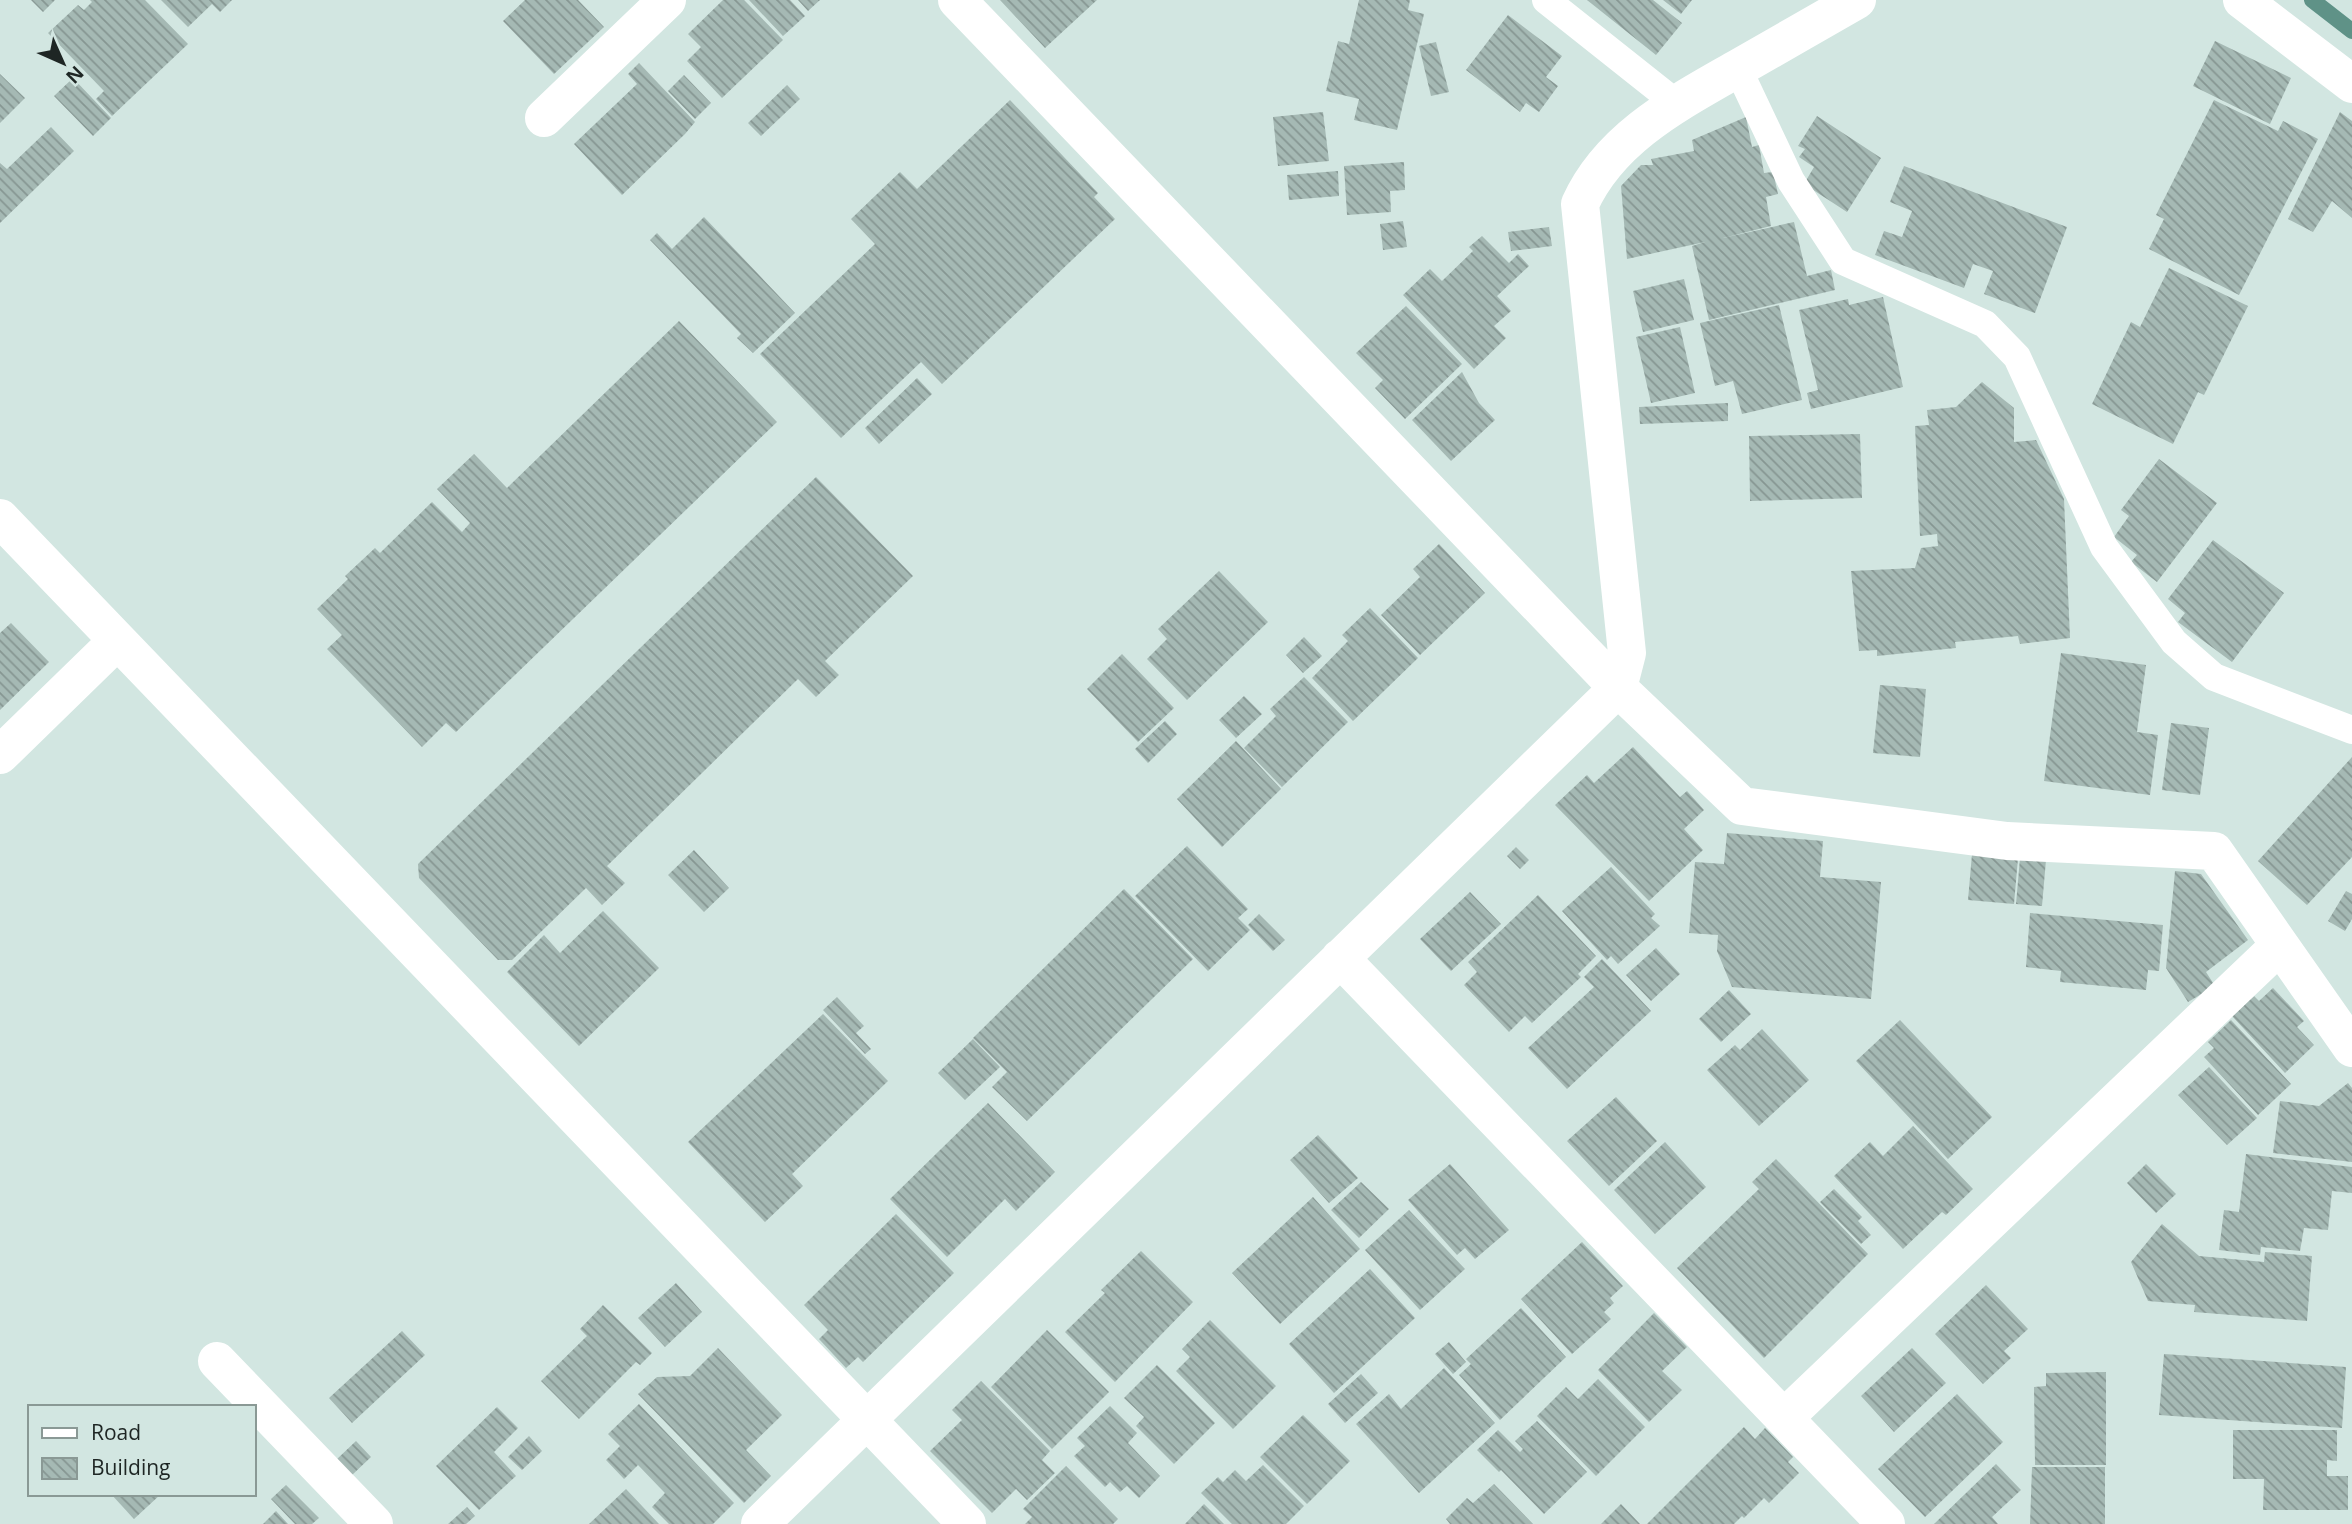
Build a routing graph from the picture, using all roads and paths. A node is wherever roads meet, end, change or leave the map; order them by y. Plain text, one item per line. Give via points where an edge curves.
1 (667, 0) edge
2 (957, 0) edge
3 (1546, 0) edge
4 (1857, 0) edge
5 (2242, 0) edge
6 (1738, 69) junction
7 (2352, 84) edge
8 (1677, 104) junction
9 (544, 118) dead end
10 (0, 518) edge
11 (117, 641) junction
12 (1618, 688) junction
13 (2352, 730) edge
14 (0, 755) edge
15 (2280, 946) junction
16 (1340, 958) junction
17 (2352, 1048) edge
18 (216, 1361) dead end
19 (1784, 1418) junction
20 (868, 1421) junction
21 (374, 1524) edge
22 (760, 1524) edge
23 (967, 1524) edge
24 (1886, 1524) edge

1 - 9 street
2 - 12 street
3 - 8 lane
4 - 6 street
5 - 7 street
6 - 8 street
6 - 13 lane via 1791,181 1843,261 1985,324 2017,357 2104,547 2174,642 2214,677
8 - 12 street via 1635,134 1604,165 1580,204 1627,653
10 - 11 street
11 - 14 street
11 - 20 street
12 - 15 street via 1742,806 2007,841 2214,851
12 - 16 street
15 - 17 street
15 - 19 street
16 - 19 street
16 - 20 street
18 - 21 street
19 - 24 street
20 - 22 street
20 - 23 street

